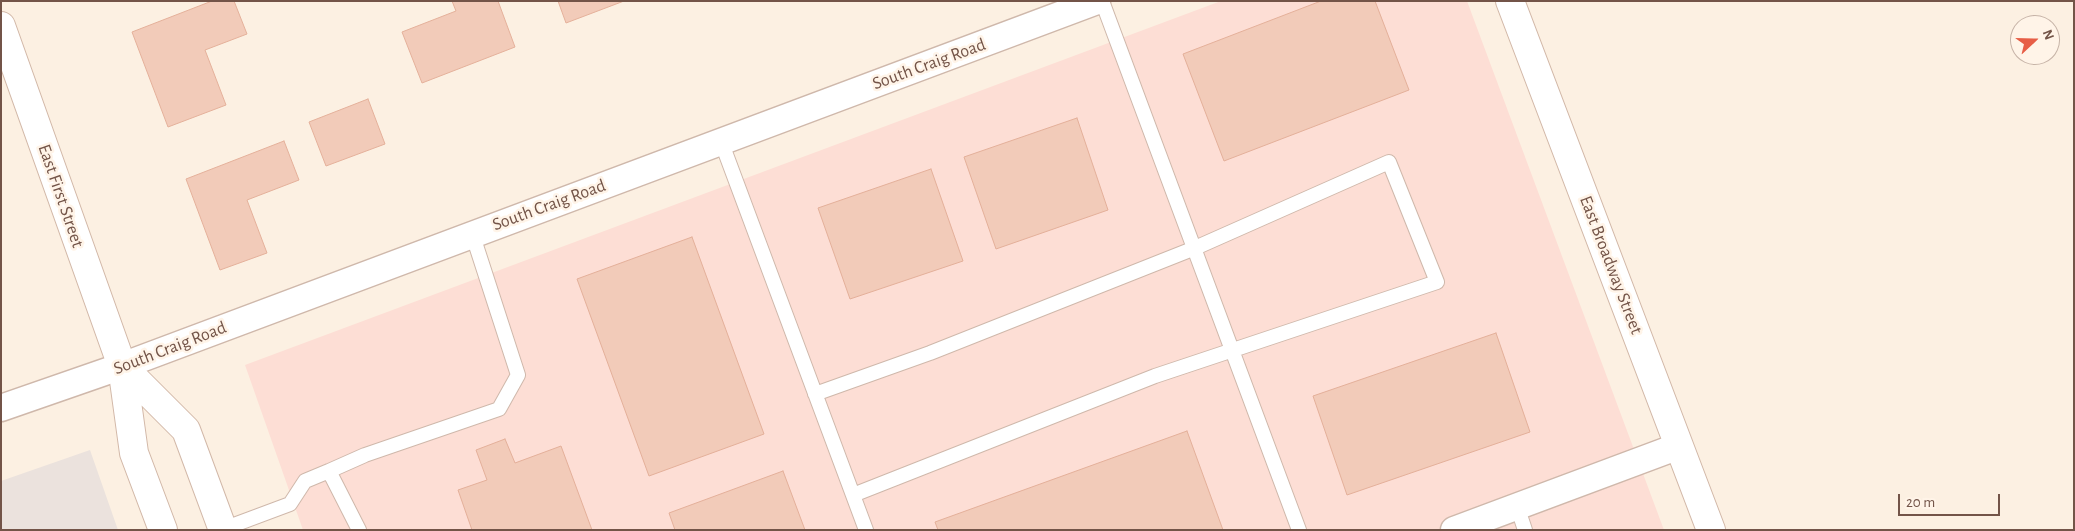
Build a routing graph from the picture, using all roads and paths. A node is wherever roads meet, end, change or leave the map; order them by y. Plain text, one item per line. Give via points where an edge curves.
1 (1097, 1) edge
2 (1102, 1) edge
3 (1510, 1) edge
4 (2, 28) edge
5 (721, 141) junction
6 (472, 233) junction
7 (1195, 248) junction
8 (1233, 351) junction
9 (122, 366) junction
10 (815, 394) junction
11 (1, 408) edge
12 (1679, 446) junction
13 (329, 471) junction
14 (853, 495) junction
15 (1521, 518) edge
16 (223, 529) edge
17 (163, 530) edge
18 (359, 530) edge
19 (866, 530) edge
20 (1299, 530) edge
21 (1454, 530) edge
22 (1711, 530) edge

1 - 5 street, South Craig Road
2 - 7 lane
3 - 12 street, East Broadway Street
4 - 9 street, East First Street
5 - 6 street, South Craig Road
5 - 10 lane
6 - 9 street, South Craig Road
6 - 13 lane via 518,375 499,409 365,455
7 - 8 lane
7 - 8 lane via 1389,162 1437,282
7 - 10 lane via 930,353
8 - 14 lane via 1155,376
8 - 20 lane
9 - 11 street, South Craig Road
9 - 16 street, East First Street via 186,430
9 - 17 street, East First Street via 134,453
10 - 14 lane
12 - 15 street
12 - 22 street, East Broadway Street
13 - 16 lane via 306,481 290,504
13 - 18 lane
14 - 19 lane
15 - 21 street

